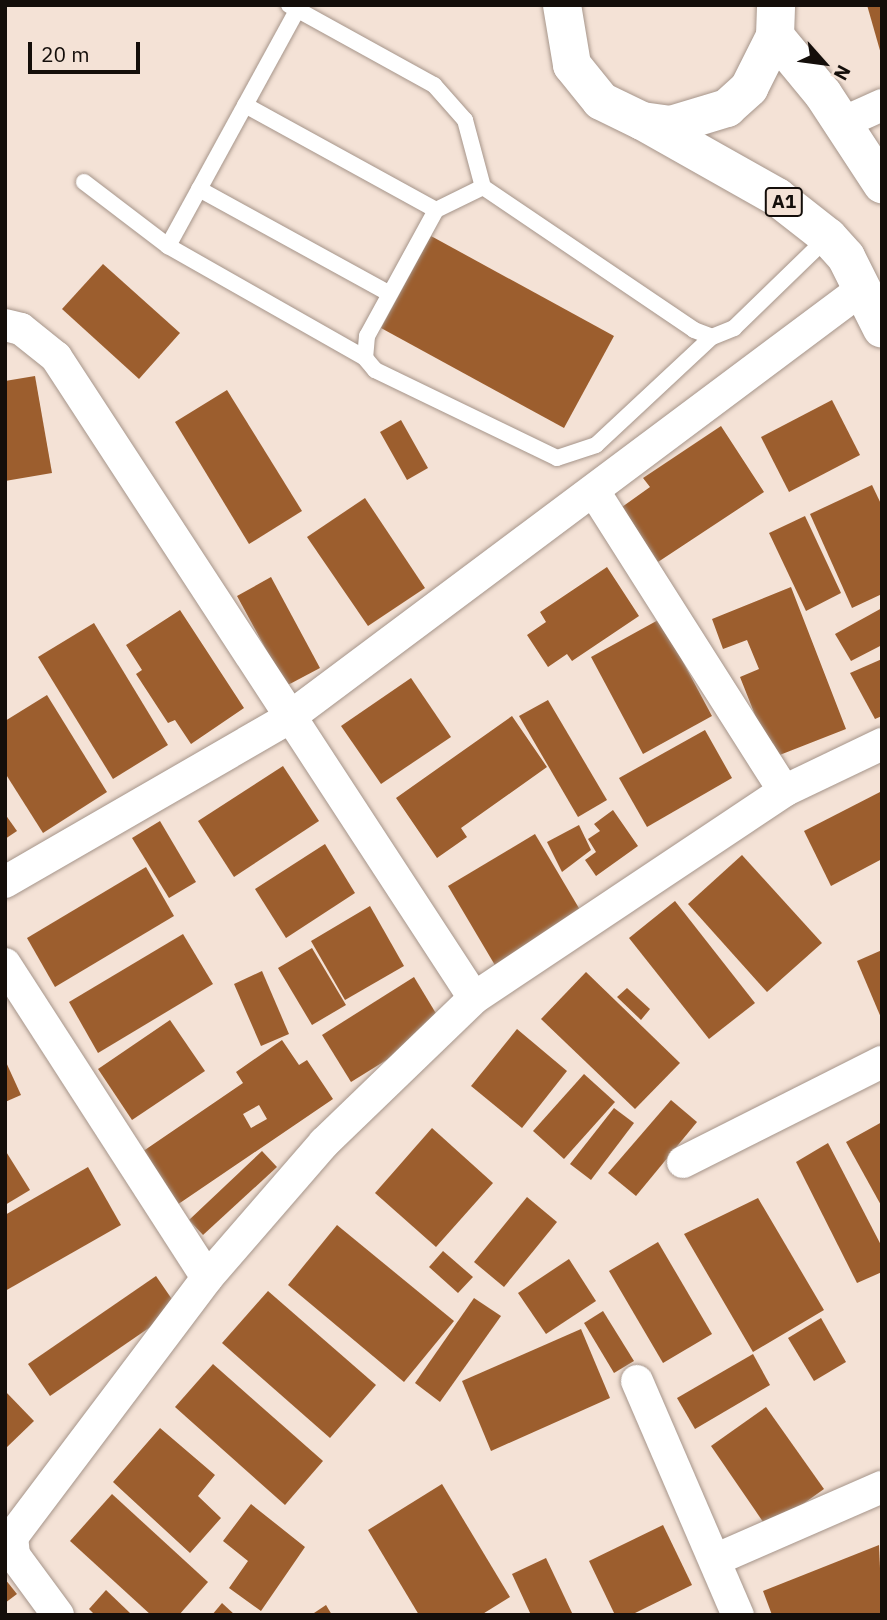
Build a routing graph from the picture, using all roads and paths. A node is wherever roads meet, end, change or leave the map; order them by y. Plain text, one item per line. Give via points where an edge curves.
1 (562, 5) edge
2 (295, 7) edge
3 (776, 21) edge
4 (245, 105) junction
5 (882, 106) edge
6 (642, 121) junction
7 (840, 124) junction
8 (84, 182) dead end
9 (882, 184) edge
10 (483, 187) junction
11 (199, 189) junction
12 (436, 211) junction
13 (828, 237) junction
14 (168, 246) junction
15 (862, 289) junction
16 (388, 293) junction
17 (5, 326) edge
18 (882, 329) edge
19 (712, 337) junction
20 (365, 358) junction
21 (595, 493) junction
22 (287, 719) junction
23 (882, 744) edge
24 (784, 791) junction
25 (5, 882) edge
26 (5, 964) edge
27 (474, 998) junction
28 (882, 1062) edge
29 (682, 1163) dead end
30 (207, 1278) junction
31 (637, 1381) dead end
32 (882, 1487) edge
33 (718, 1559) junction
34 (58, 1615) edge
35 (738, 1615) edge

1 - 6 highway via 572,65 601,101
2 - 4 lane
2 - 10 lane via 434,85 465,120
3 - 6 highway via 749,89 727,108 690,122
3 - 7 highway
4 - 11 lane
4 - 12 lane
5 - 7 street
6 - 13 highway, A1 via 777,197
7 - 9 highway
8 - 14 lane
10 - 12 lane
10 - 19 lane
11 - 14 lane
11 - 16 lane
12 - 16 lane
13 - 15 highway, A1
13 - 19 lane via 734,328
14 - 20 lane
15 - 18 highway, A1
15 - 21 street via 715,395
16 - 20 lane via 367,336
17 - 22 street via 21,329 56,357
19 - 20 lane via 596,445 557,458 375,370
21 - 22 street
21 - 24 street
22 - 25 street
22 - 27 street
23 - 24 street
24 - 27 street
26 - 30 street
27 - 30 street via 324,1143
28 - 29 street
30 - 34 street via 12,1537 14,1556
31 - 33 street
32 - 33 street
33 - 35 street

